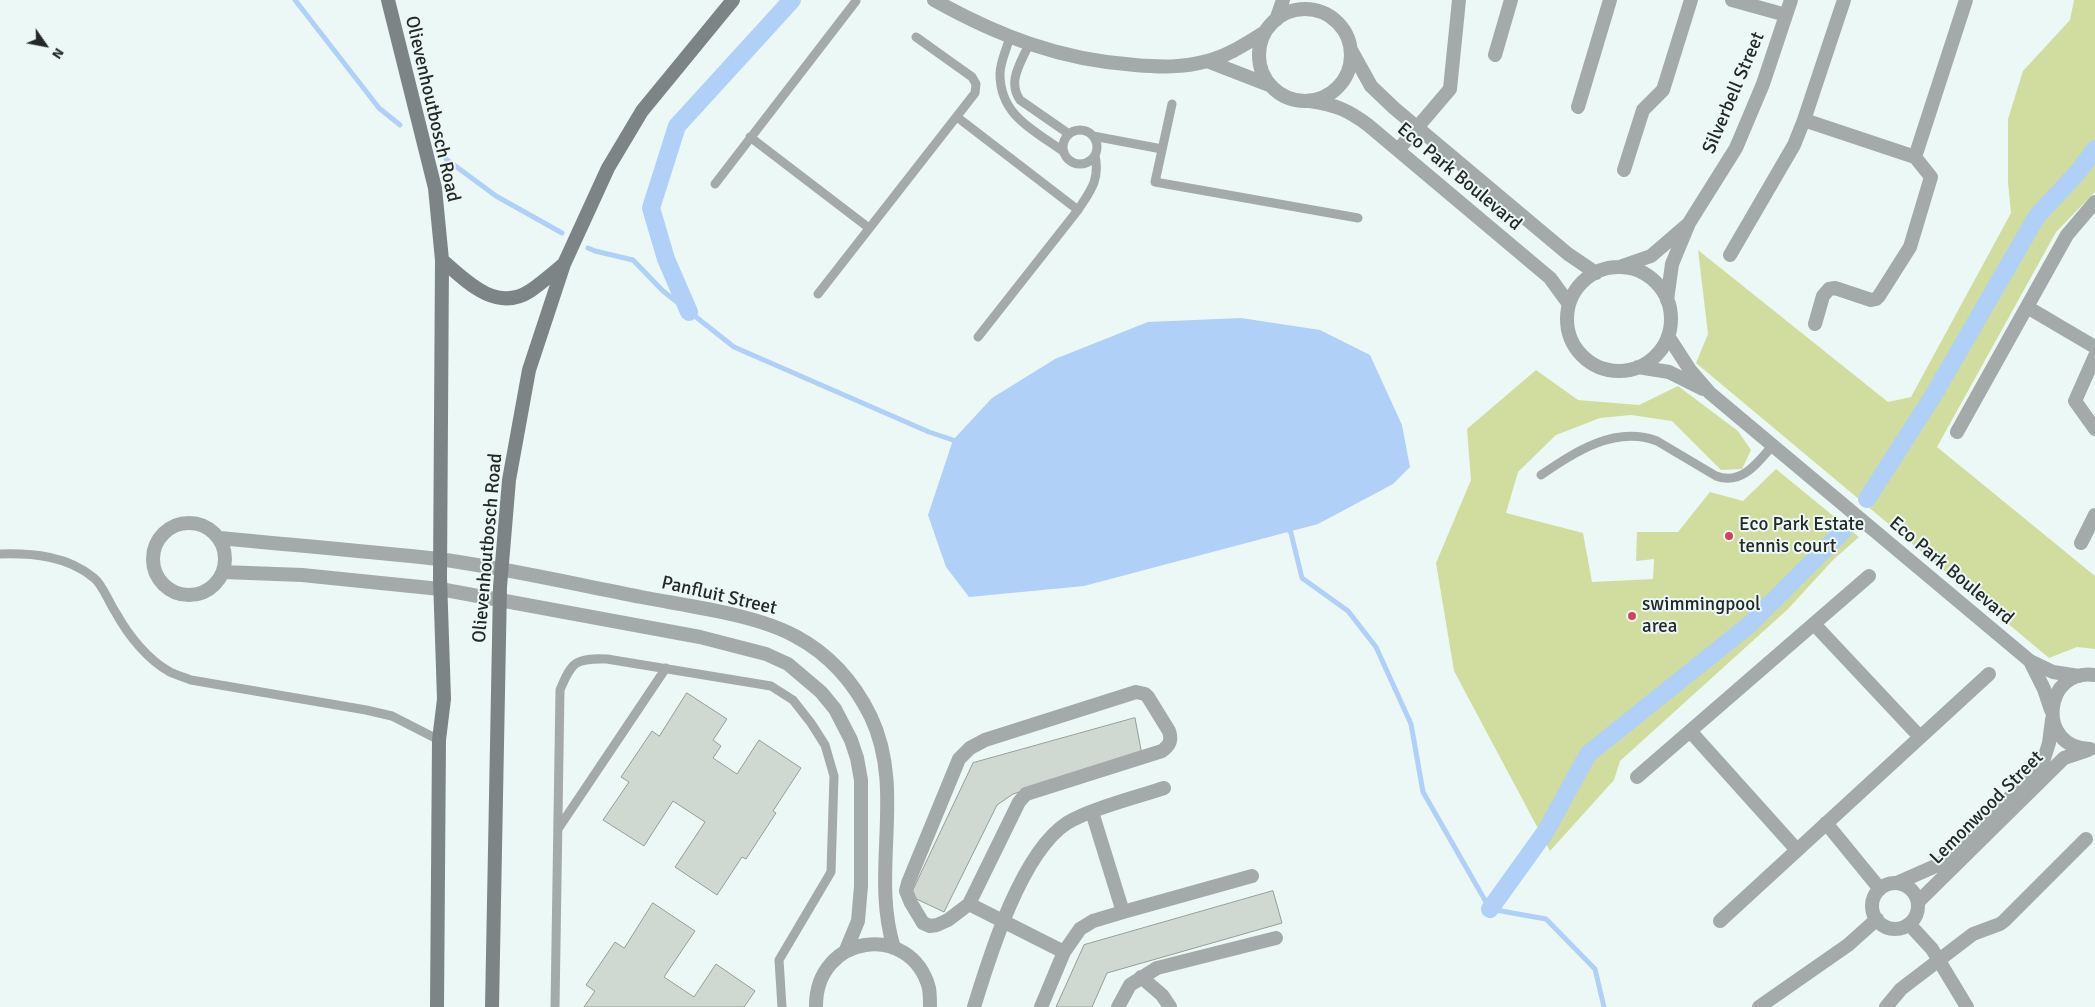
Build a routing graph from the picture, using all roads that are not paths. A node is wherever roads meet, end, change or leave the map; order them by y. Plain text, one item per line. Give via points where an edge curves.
1 (388, 0) edge
2 (733, 0) edge
3 (934, 0) edge
4 (1283, 0) edge
5 (1319, 0) edge
6 (1458, 0) edge
7 (1511, 0) edge
8 (1610, 0) edge
9 (1691, 0) edge
10 (1732, 0) edge
11 (1791, 0) edge
12 (1844, 0) edge
13 (1966, 0) edge
14 (856, 1) dead end
15 (1328, 15) junction
16 (1786, 15) junction
17 (1276, 20) junction
18 (1265, 32) junction
19 (1010, 36) junction
20 (916, 37) dead end
21 (1029, 44) junction
22 (1351, 50) junction
23 (1495, 54) dead end
24 (1207, 61) junction
25 (1270, 85) junction
26 (1310, 101) junction
27 (1172, 104) dead end
28 (1578, 107) dead end
29 (957, 116) junction
30 (1804, 120) junction
31 (1417, 127) junction
32 (1069, 134) junction
33 (1094, 136) junction
34 (750, 138) junction
35 (1162, 149) junction
36 (1398, 150) junction
37 (1064, 152) junction
38 (1095, 155) junction
39 (1915, 157) junction
40 (1624, 170) dead end
41 (715, 184) dead end
42 (2095, 202) edge
43 (1078, 210) junction
44 (1358, 218) dead end
45 (1689, 223) junction
46 (868, 228) junction
47 (1730, 255) dead end
48 (442, 260) junction
49 (564, 264) junction
50 (1619, 267) junction
51 (1596, 273) junction
52 (818, 294) dead end
53 (1667, 300) junction
54 (1569, 304) junction
55 (2027, 307) junction
56 (1815, 324) dead end
57 (1668, 336) junction
58 (978, 337) dead end
59 (2095, 347) edge
60 (2095, 356) edge
61 (1638, 368) junction
62 (1710, 393) junction
63 (2095, 429) edge
64 (1957, 432) dead end
65 (1773, 445) junction
66 (1541, 475) dead end
67 (2095, 515) edge
68 (219, 538) junction
69 (2081, 543) dead end
70 (0, 554) edge
71 (440, 560) junction
72 (502, 570) junction
73 (223, 572) junction
74 (1869, 576) dead end
75 (440, 589) junction
76 (499, 599) junction
77 (1814, 624) junction
78 (2030, 661) junction
79 (666, 668) junction
80 (1989, 674) dead end
81 (2090, 675) edge
82 (2052, 717) junction
83 (1690, 731) junction
84 (1920, 737) junction
85 (439, 740) junction
86 (2092, 749) edge
87 (1637, 777) dead end
88 (1164, 788) dead end
89 (1092, 812) junction
90 (1826, 823) junction
91 (558, 829) junction
92 (2086, 839) dead end
93 (1796, 850) junction
94 (1252, 876) dead end
95 (1898, 883) junction
96 (1880, 889) junction
97 (1918, 902) junction
98 (969, 904) junction
99 (1123, 912) junction
100 (1877, 919) junction
101 (1004, 921) junction
102 (1720, 921) dead end
103 (1909, 924) junction
104 (1276, 938) dead end
105 (894, 948) junction
106 (846, 950) junction
107 (1064, 952) junction
108 (1939, 961) junction
109 (1141, 977) junction
110 (437, 1007) edge
111 (492, 1007) edge
112 (555, 1007) edge
113 (782, 1007) edge
114 (816, 1007) edge
115 (930, 1007) edge
116 (974, 1007) edge
117 (1041, 1007) edge
118 (1118, 1007) edge
119 (1170, 1007) edge
120 (1759, 1007) edge
121 (1886, 1007) edge
122 (1967, 1007) edge

1 - 48 main road, Olievenhoutbosch Road via 435,188
2 - 49 main road, Olievenhoutbosch Road via 642,111 608,168
3 - 19 street via 976,23
4 - 17 street
5 - 15 street
6 - 31 street via 1450,89
7 - 23 street
8 - 28 street
9 - 40 street via 1663,90 1643,110
10 - 16 street
11 - 16 street, Silverbell Street
12 - 30 street
13 - 39 street
14 - 34 lane
15 - 17 street via 1301,9
15 - 22 street via 1347,36
16 - 45 street, Silverbell Street via 1763,84 1736,148
17 - 18 street
18 - 24 street via 1241,47
18 - 25 street via 1259,60
19 - 21 street
19 - 37 lane via 1000,73 1006,106 1014,116
20 - 29 lane via 972,77 976,84 975,93
21 - 24 street via 1110,64 1168,68
21 - 32 lane via 1015,76 1015,92 1020,100
22 - 26 street via 1349,68 1341,84 1328,96
22 - 31 street, Eco Park Boulevard via 1371,86
24 - 25 street
25 - 26 street via 1295,101
26 - 36 street, Eco Park Boulevard via 1344,109
27 - 35 lane
29 - 43 lane
29 - 46 lane
30 - 39 street
30 - 47 street via 1784,164
31 - 36 street
31 - 51 street, Eco Park Boulevard via 1568,254
32 - 33 lane via 1082,130
32 - 37 lane via 1063,145
33 - 35 lane
33 - 38 lane
34 - 41 lane
34 - 46 lane
35 - 44 lane via 1155,182
36 - 54 street, Eco Park Boulevard via 1550,278
37 - 38 lane via 1078,164 1091,160
38 - 43 lane via 1096,180
39 - 56 street via 1928,173 1930,182 1910,248 1876,299 1829,288 1823,296
42 - 55 street via 2067,235
43 - 58 lane
45 - 50 street, Silverbell Street via 1651,256
45 - 53 street, Silverbell Street via 1671,269
46 - 52 lane
48 - 49 main road via 487,296 504,298 529,292
48 - 71 main road, Olievenhoutbosch Road
49 - 72 main road, Olievenhoutbosch Road via 529,370 509,480
50 - 51 street
50 - 53 street via 1634,269 1648,276 1660,287
51 - 54 street via 1584,281
53 - 57 street via 1671,318
54 - 61 street via 1567,321 1570,337 1578,352 1590,363 1605,369 1622,371
55 - 59 street
55 - 64 street
57 - 61 street via 1661,350
57 - 62 street, Eco Park Boulevard
60 - 63 street via 2075,401
61 - 62 street, Eco Park Boulevard via 1669,372
62 - 65 street, Eco Park Boulevard
65 - 66 lane via 1752,469 1734,478 1716,476 1648,438 1606,439 1583,448
65 - 78 street, Eco Park Boulevard
67 - 69 street
68 - 71 street, Panfluit Street
68 - 73 street via 225,554
68 - 73 street via 200,524 176,525 158,540 152,564 163,585 184,596 208,591
70 - 85 lane via 57,558 96,579 123,626 169,672 191,680 392,716
71 - 72 street, Panfluit Street
71 - 75 main road, Olievenhoutbosch Road
72 - 76 main road, Olievenhoutbosch Road
72 - 105 street, Panfluit Street via 772,625 796,636 835,665 854,687 881,743 888,801 884,900
73 - 75 street via 302,575
74 - 77 street
75 - 76 street
75 - 85 main road, Olievenhoutbosch Road via 444,699
76 - 106 street via 700,637 766,654 788,664 821,692 835,709 851,740 861,780 860,908
76 - 111 main road, Olievenhoutbosch Road
77 - 83 street
77 - 84 street
78 - 81 street, Eco Park Boulevard via 2054,672
78 - 82 street, Eco Park Boulevard via 2044,689
79 - 91 lane
79 - 91 lane via 585,658 574,664 567,674 560,690
79 - 113 lane via 771,686 793,700 826,745 834,776 831,872 779,960
80 - 84 street
81 - 82 street, Lemonwood Street via 2068,681 2059,690 2053,701
82 - 86 street via 2057,732 2065,741 2076,747
82 - 95 street, Lemonwood Street via 2042,765 1953,855
83 - 87 street
83 - 93 street
84 - 90 street
85 - 110 main road, Olievenhoutbosch Road
86 - 97 street, Lemonwood Street via 2064,758
88 - 89 street
89 - 99 street
89 - 101 street via 1069,822 1045,843
90 - 93 street
90 - 96 street
91 - 112 lane
92 - 108 street via 2004,921 1978,931
93 - 102 street
94 - 99 street
95 - 96 street, Lemonwood Street
95 - 97 street via 1912,890
96 - 100 street via 1873,903
97 - 103 street, Lemonwood Street via 1918,910
98 - 98 street via 948,920 930,926 917,916 906,891 912,869 959,759 970,748 1001,734 1136,692 1145,694 1169,731 1168,747 1026,794 1019,802
98 - 101 street
99 - 107 street via 1080,929
100 - 103 street via 1889,928 1903,928
100 - 120 street via 1848,945
101 - 107 street
101 - 116 street
103 - 108 street
104 - 109 street via 1157,968
105 - 106 street via 878,944
105 - 115 street via 910,957 922,972 929,989
106 - 114 street via 821,976
107 - 117 street
108 - 121 street via 1901,988
108 - 122 street
109 - 118 street via 1130,985
109 - 119 street via 1162,995

